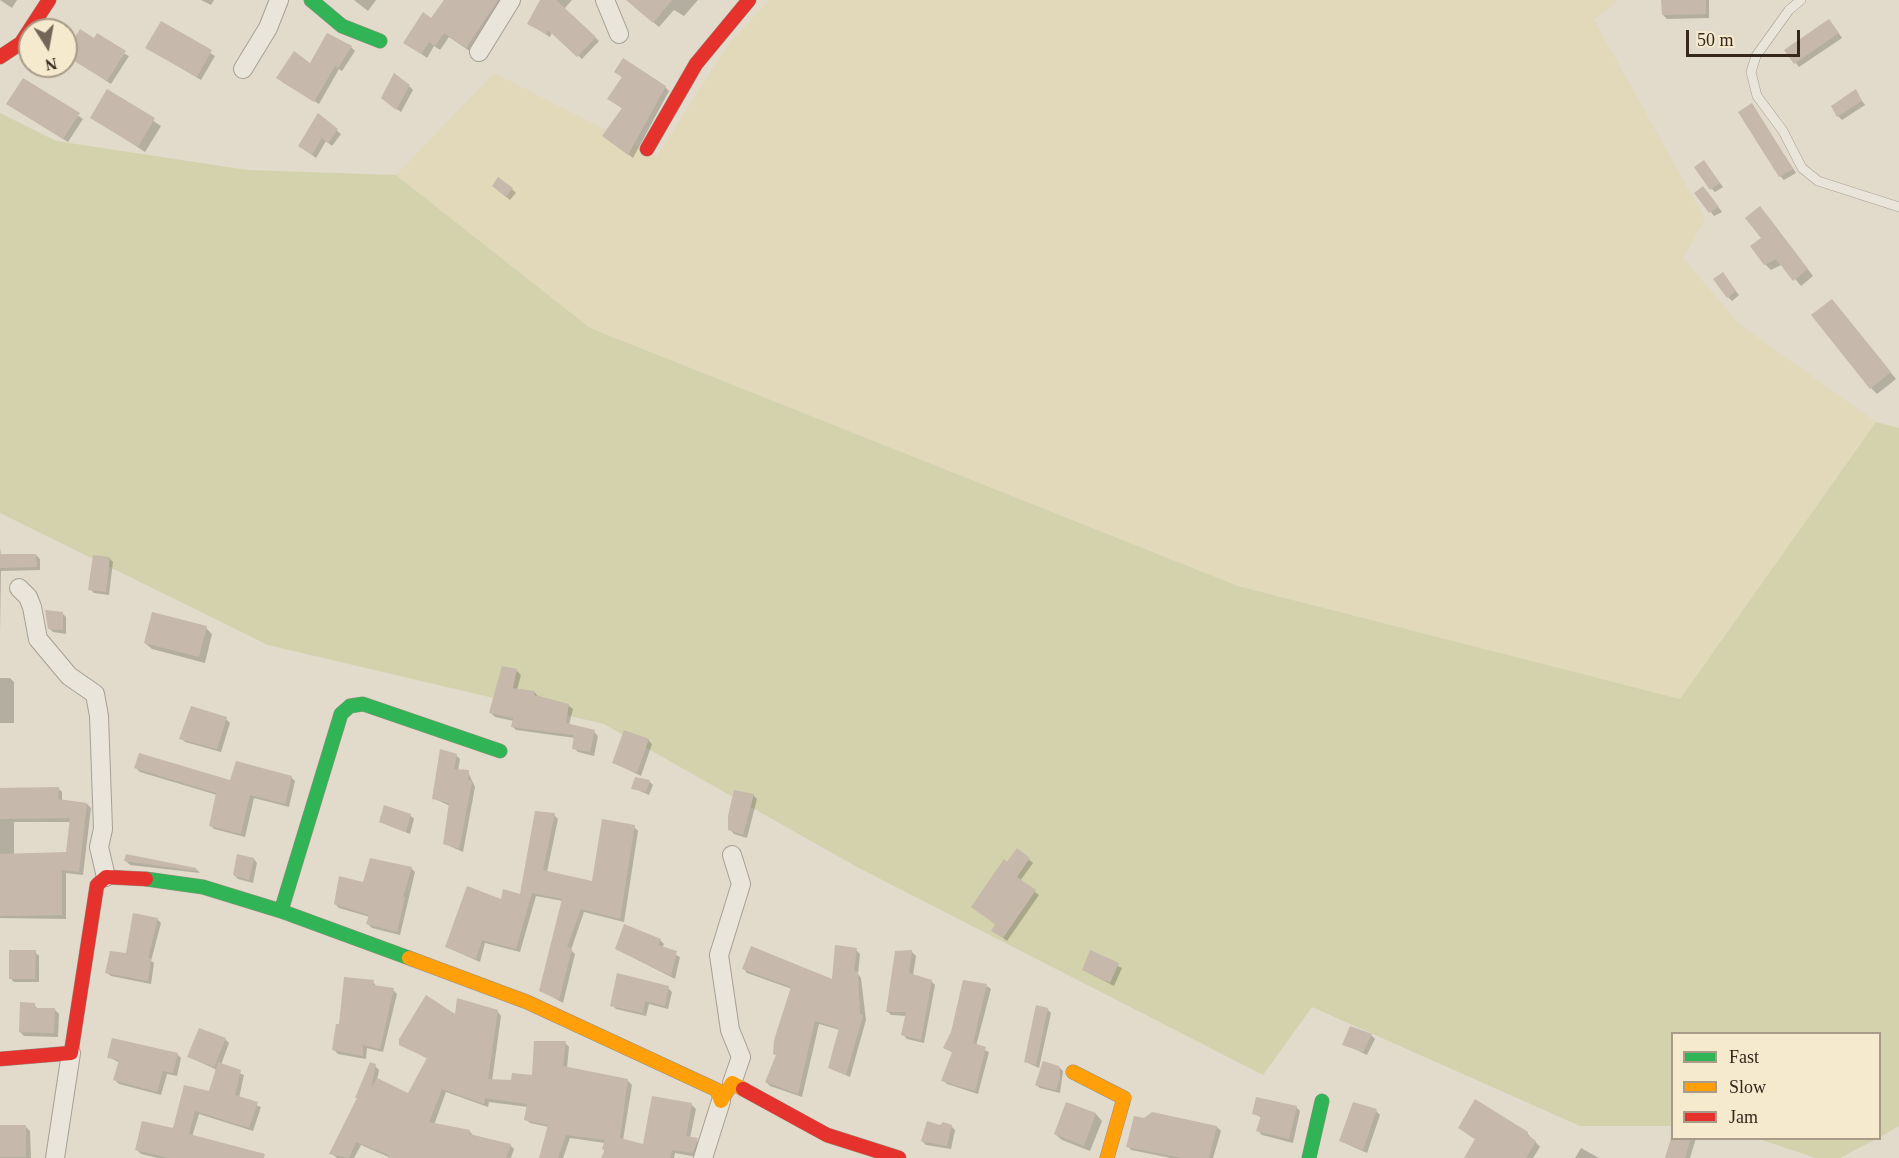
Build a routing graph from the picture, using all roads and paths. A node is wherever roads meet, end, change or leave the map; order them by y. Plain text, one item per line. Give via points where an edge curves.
1 (49, 0) edge
2 (279, 0) edge
3 (311, 0) edge
4 (511, 0) edge
5 (605, 0) edge
6 (749, 0) edge
7 (1801, 0) edge
8 (619, 34) dead end
9 (380, 41) dead end
10 (479, 52) dead end
11 (0, 57) edge
12 (243, 69) dead end
13 (647, 149) dead end
14 (1899, 207) edge
15 (19, 588) dead end
16 (500, 751) dead end
17 (732, 855) dead end
18 (106, 877) junction
19 (281, 911) junction
20 (71, 1053) junction
21 (0, 1059) edge
22 (1073, 1072) dead end
23 (732, 1083) junction
24 (721, 1101) junction
25 (1322, 1101) dead end
26 (55, 1158) edge
27 (704, 1158) edge
28 (899, 1158) edge
29 (1107, 1158) edge
30 (1309, 1158) edge

1 - 11 street via 21,43
2 - 12 street via 268,28
3 - 9 street via 342,26
4 - 10 street
5 - 8 street
6 - 13 street via 696,63
7 - 14 lane via 1756,56 1751,72 1757,96 1783,131 1802,168 1818,181
15 - 18 street via 32,607 38,639 69,676 95,694 103,829 99,847
16 - 19 street via 363,704 350,706 341,714
17 - 23 street via 741,884 719,956 730,1030 741,1057
18 - 19 street via 203,887
18 - 20 street via 97,885
19 - 24 street via 526,1002 717,1090
20 - 21 street
20 - 26 street
22 - 29 street via 1124,1098
23 - 24 street
23 - 28 street via 827,1134
24 - 27 street
25 - 30 street

